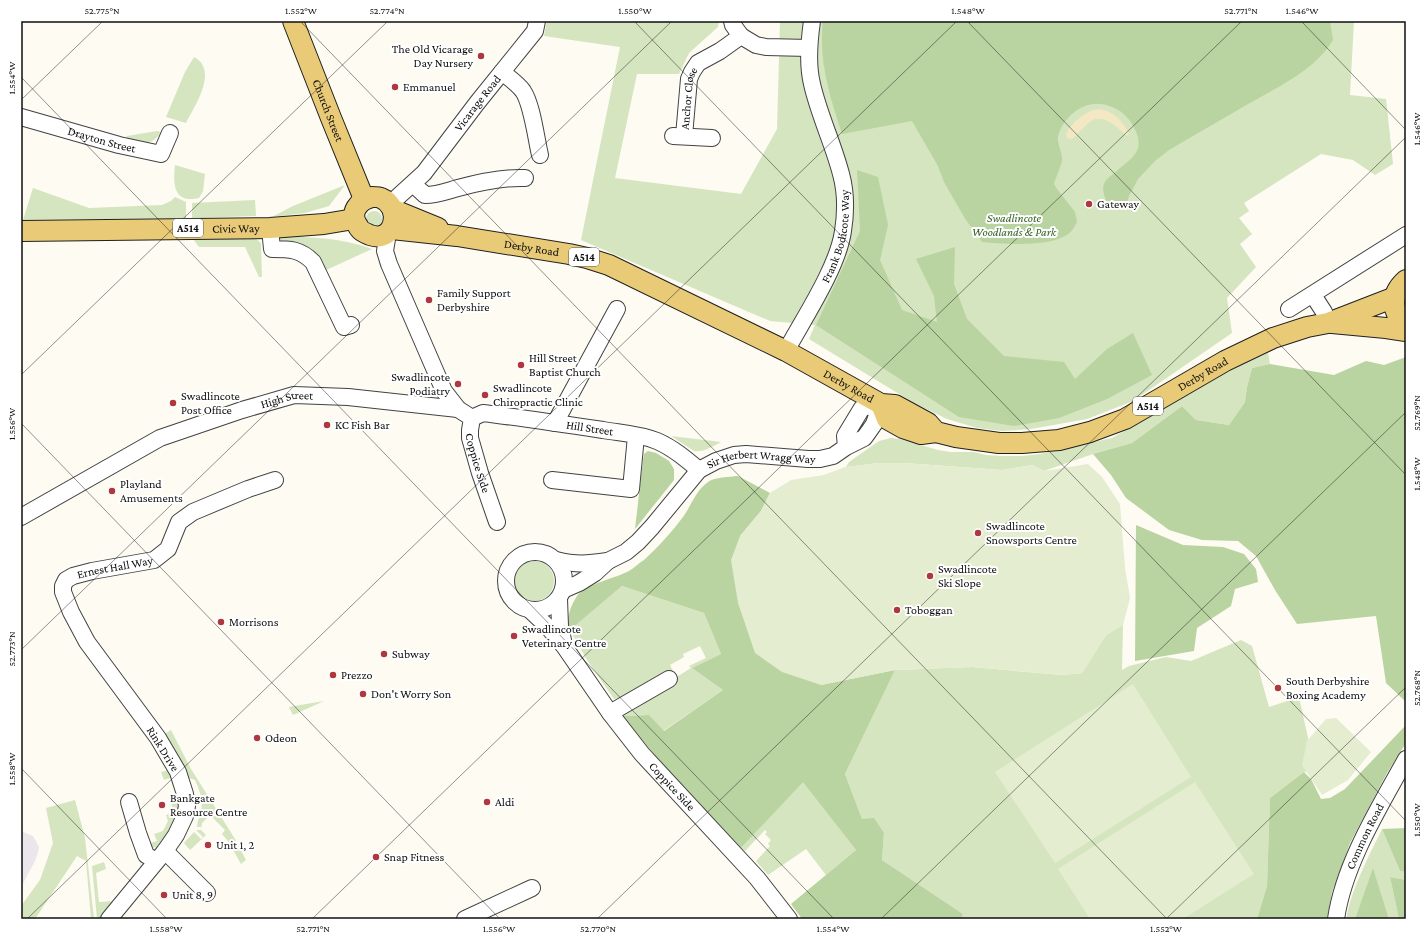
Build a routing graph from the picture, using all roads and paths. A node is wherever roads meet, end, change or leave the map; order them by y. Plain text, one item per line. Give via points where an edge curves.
1 (293, 21) edge
2 (537, 21) edge
3 (732, 21) edge
4 (812, 21) edge
5 (741, 36) junction
6 (808, 48) junction
7 (502, 72) junction
8 (21, 118) edge
9 (170, 133) dead end
10 (712, 138) dead end
11 (540, 155) dead end
12 (525, 178) dead end
13 (413, 184) junction
14 (364, 199) junction
15 (392, 207) junction
16 (354, 219) junction
17 (270, 228) junction
18 (21, 231) edge
19 (390, 231) junction
20 (457, 236) junction
21 (1406, 236) edge
22 (1406, 280) edge
23 (1313, 295) junction
24 (1395, 297) junction
25 (617, 308) dead end
26 (1289, 310) dead end
27 (1328, 323) junction
28 (351, 325) dead end
29 (1406, 328) edge
30 (1406, 331) edge
31 (786, 351) junction
32 (881, 404) junction
33 (458, 409) junction
34 (472, 418) junction
35 (555, 422) junction
36 (636, 436) junction
37 (699, 470) junction
38 (275, 480) dead end
39 (552, 480) dead end
40 (21, 517) edge
41 (497, 522) dead end
42 (556, 560) junction
43 (608, 562) junction
44 (561, 595) junction
45 (66, 600) joint
46 (530, 610) junction
47 (564, 646) junction
48 (669, 679) dead end
49 (610, 712) junction
50 (1406, 759) edge
51 (129, 802) dead end
52 (160, 856) junction
53 (532, 888) dead end
54 (207, 893) dead end
55 (109, 919) edge
56 (465, 919) edge
57 (790, 919) edge
58 (1336, 919) edge

1 - 14 main road, Church Street
2 - 7 street, Vicarage Road via 535,31
3 - 5 street
4 - 6 street, Frank Bodicote Way
5 - 6 street via 756,45 766,47
5 - 10 street, Anchor Close via 720,52 698,63 689,79 678,136
6 - 31 street, Frank Bodicote Way via 812,83 842,174 845,208 843,232 835,258
7 - 11 street via 524,92
7 - 13 street, Vicarage Road via 424,174
8 - 9 street, Drayton Street via 161,154
12 - 13 street via 500,179 433,195 425,195
13 - 15 street, Vicarage Road via 402,192
14 - 15 main road, A514 via 381,198
14 - 16 main road via 355,210
15 - 19 main road via 394,220
15 - 20 main road, Derby Road / A514
16 - 17 main road, Civic Way / A514
16 - 19 main road, A514 via 368,234 380,236
17 - 18 main road, Civic Way / A514
17 - 28 street via 272,249 297,250 314,262 344,327
19 - 20 main road, Derby Road / A514
19 - 33 street via 386,252 389,264 444,391
20 - 31 main road, Derby Road / A514 via 569,254 609,265
21 - 23 street
22 - 24 main road via 1398,288
23 - 26 street
23 - 27 street
24 - 27 main road, Derby Road / A514
24 - 29 main road via 1394,309
25 - 35 street
27 - 30 main road, Derby Road / A514
27 - 32 main road, Derby Road / A514 via 1292,332 1249,349 1125,419 1059,440 1022,443 977,441 936,432 928,423 895,404
31 - 32 main road, Derby Road / A514
32 - 37 street, Sir Herbert Wragg Way via 874,424 864,438 833,456 794,459 734,455
33 - 34 street, Coppice Side
33 - 40 street, High Street via 348,397 294,395 160,438
34 - 35 street, Hill Street via 482,413
34 - 41 street, Coppice Side via 470,438
35 - 36 street, Hill Street
36 - 37 street, Hill Street via 665,445
36 - 39 street via 631,489
37 - 43 street, Sir Herbert Wragg Way via 638,542
38 - 45 street, Ernest Hall Way via 192,512 180,522 168,549 154,560 92,571 66,580 63,586
42 - 43 street, Sir Herbert Wragg Way via 573,564
42 - 44 street via 564,572 565,582
42 - 46 street via 542,552 529,552 510,566 506,580 507,590 515,603
43 - 44 street, Sir Herbert Wragg Way
44 - 46 street via 546,609
44 - 47 street, Coppice Side via 560,626
45 - 52 street, Rink Drive via 87,642 158,738 182,783 187,806 182,826
46 - 47 street, Coppice Side
47 - 49 street, Coppice Side
48 - 49 street
49 - 57 street, Coppice Side via 642,754 757,878
50 - 58 street, Common Road via 1364,837 1341,891
51 - 52 street via 146,855
52 - 54 street
52 - 55 street, Rink Drive
53 - 56 street

